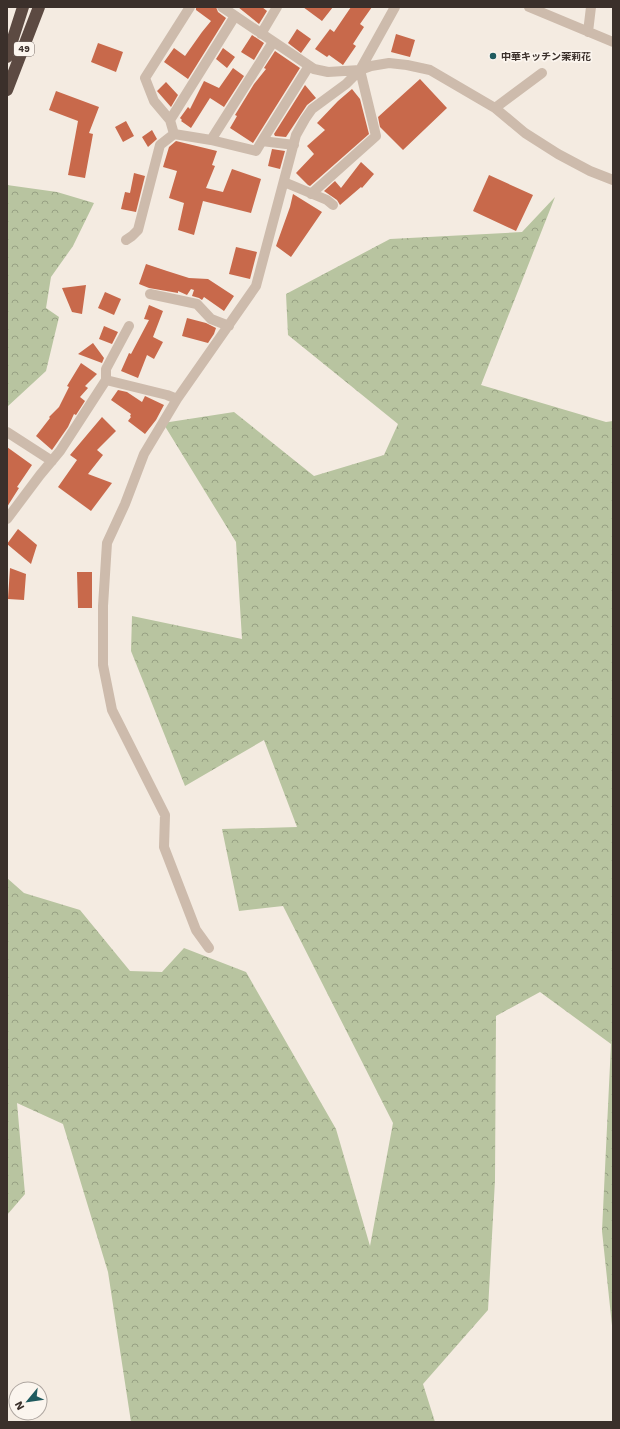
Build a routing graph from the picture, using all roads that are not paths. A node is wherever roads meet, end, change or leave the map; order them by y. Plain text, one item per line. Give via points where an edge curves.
1 (24, 7) edge
2 (39, 7) edge
3 (190, 7) edge
4 (222, 7) edge
5 (277, 7) edge
6 (395, 7) edge
7 (530, 7) edge
8 (591, 7) edge
9 (234, 16) junction
10 (588, 32) junction
11 (261, 34) junction
12 (273, 42) junction
13 (613, 42) edge
14 (7, 57) edge
15 (309, 66) junction
16 (360, 70) junction
17 (328, 72) junction
18 (542, 73) dead end
19 (7, 90) edge
20 (338, 90) junction
21 (495, 108) junction
22 (170, 120) junction
23 (174, 134) junction
24 (211, 140) junction
25 (262, 141) junction
26 (294, 145) junction
27 (613, 180) edge
28 (284, 182) junction
29 (312, 194) junction
30 (333, 205) dead end
31 (126, 240) dead end
32 (150, 294) dead end
33 (128, 326) dead end
34 (229, 326) junction
35 (106, 380) junction
36 (177, 399) junction
37 (7, 432) edge
38 (52, 461) junction
39 (7, 519) edge
40 (209, 948) dead end

1 - 14 highway, 49
2 - 19 highway, 49
3 - 22 street via 145,78 154,101
4 - 9 street
5 - 11 street
6 - 16 street
7 - 10 street
8 - 10 street
9 - 11 street
9 - 22 street
10 - 13 street
11 - 12 street
12 - 15 street
12 - 24 street
15 - 17 street
15 - 25 street
16 - 17 street
16 - 20 street
16 - 21 street via 389,63 430,70
16 - 29 street via 376,136
17 - 20 street via 337,78
18 - 21 street
20 - 26 street via 304,119
21 - 27 street via 525,133 558,154
22 - 23 street
23 - 24 street
23 - 31 street via 160,145 138,230
24 - 25 street via 256,151
25 - 26 street
26 - 28 street
28 - 29 street
28 - 34 street via 256,286
29 - 30 street
32 - 34 street via 197,304 211,319
33 - 35 street via 106,369
34 - 36 street
35 - 36 street
35 - 38 street
36 - 40 street via 144,454 125,504 106,543 104,664 112,710 165,815 164,846 196,930
37 - 38 street
38 - 39 street

